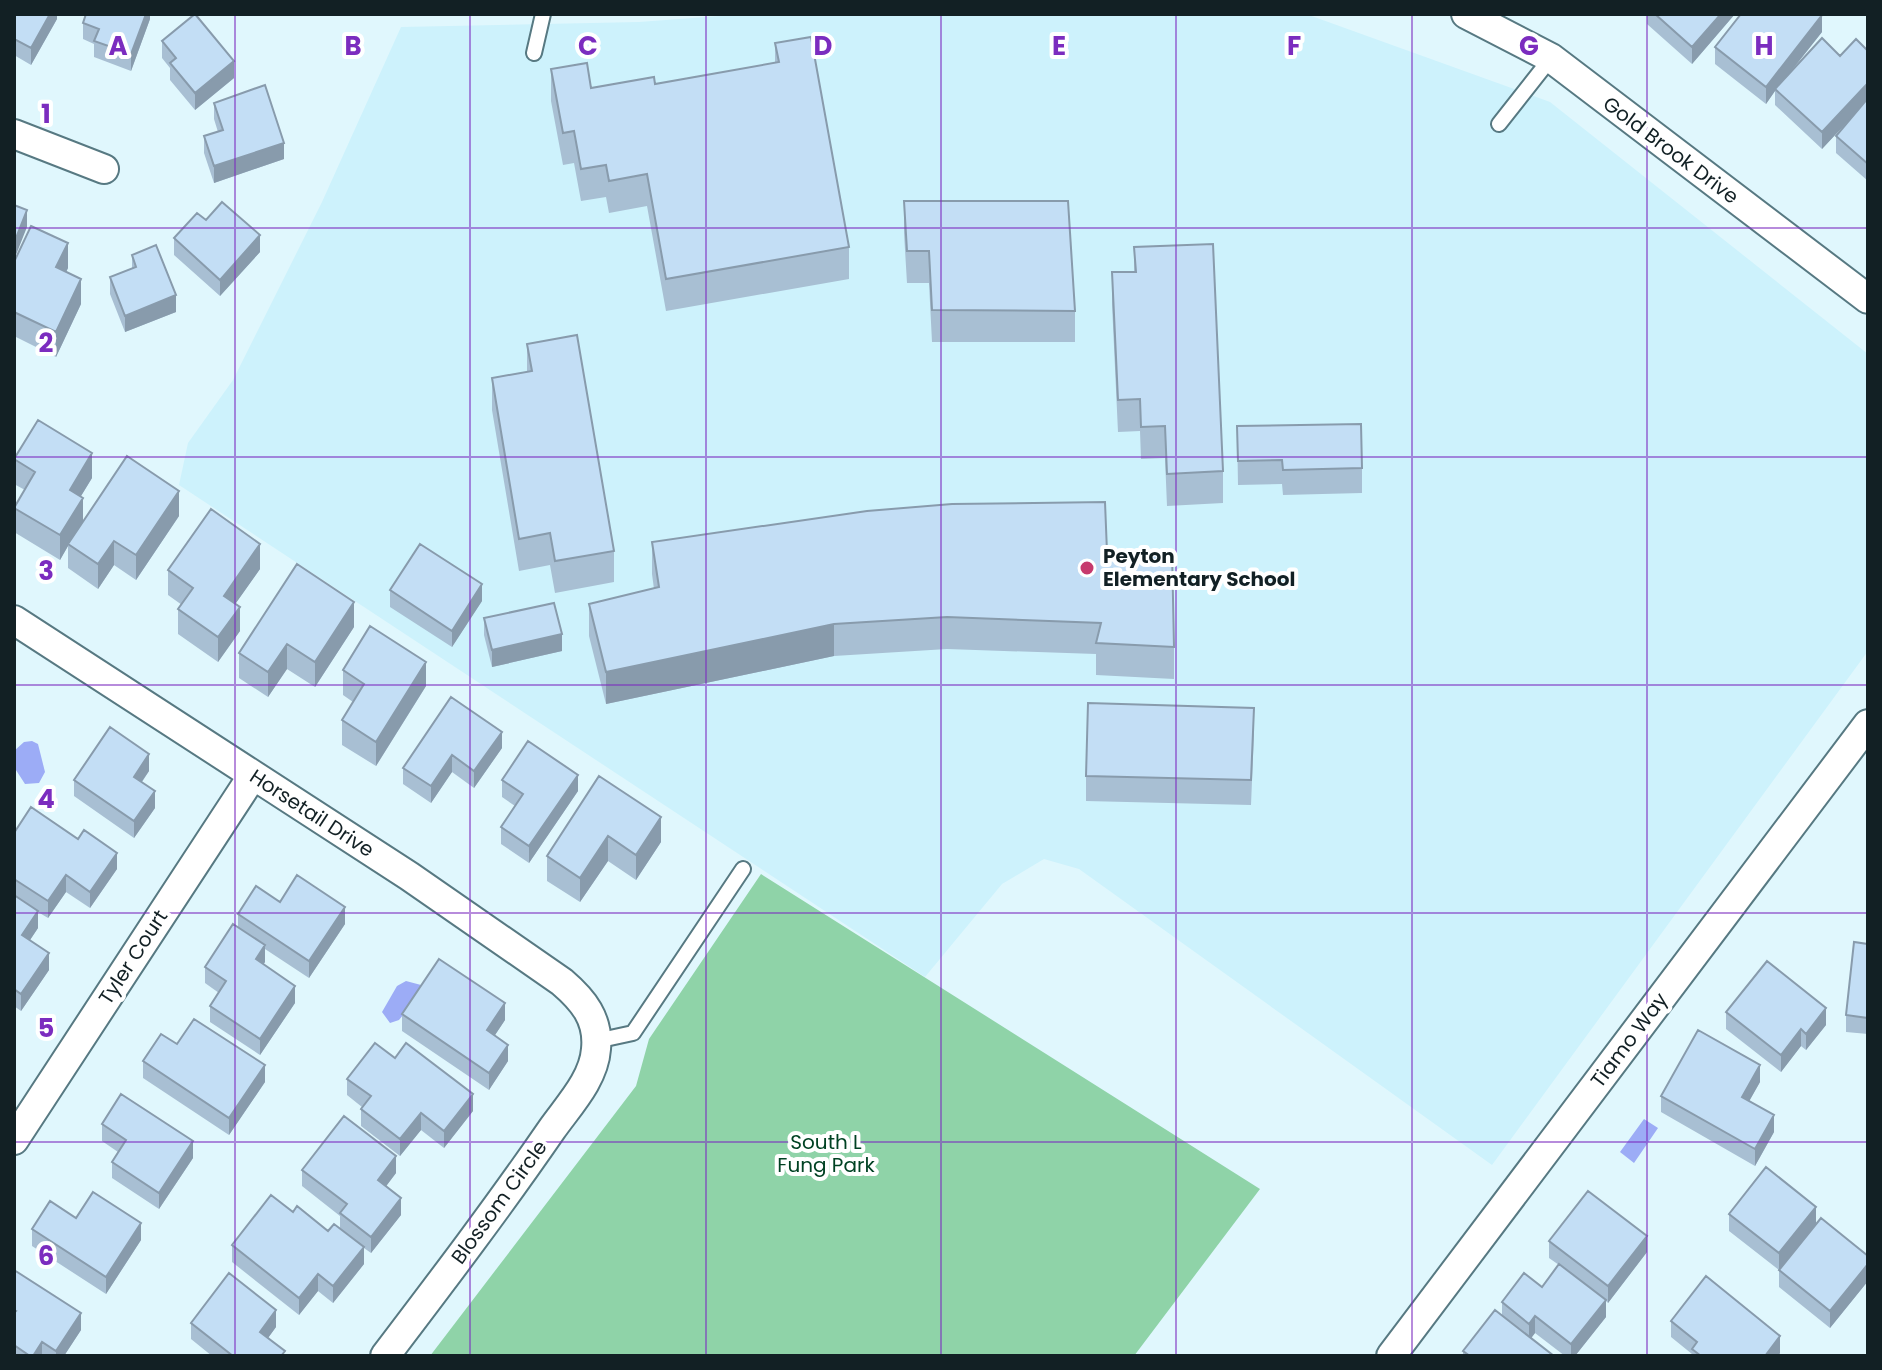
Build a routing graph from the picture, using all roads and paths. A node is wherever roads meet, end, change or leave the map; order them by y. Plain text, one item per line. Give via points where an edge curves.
1 (543, 14) edge
2 (1466, 14) edge
3 (534, 53) dead end
4 (1551, 58) junction
5 (1499, 124) dead end
6 (14, 134) edge
7 (104, 169) dead end
8 (1868, 299) edge
9 (14, 620) edge
10 (1868, 724) edge
11 (253, 775) junction
12 (743, 869) dead end
13 (595, 1032) junction
14 (14, 1140) edge
15 (385, 1356) edge
16 (1391, 1356) edge

1 - 3 lane
2 - 4 street, Gold Brook Drive
4 - 5 lane
4 - 8 street, Gold Brook Drive
6 - 7 street
9 - 11 street, Horsetail Drive
10 - 16 street, Tiamo Way
11 - 13 street, Horsetail Drive via 562,982 584,1000
11 - 14 street, Tyler Court
12 - 13 lane via 633,1033
13 - 15 street, Blossom Circle via 591,1073

